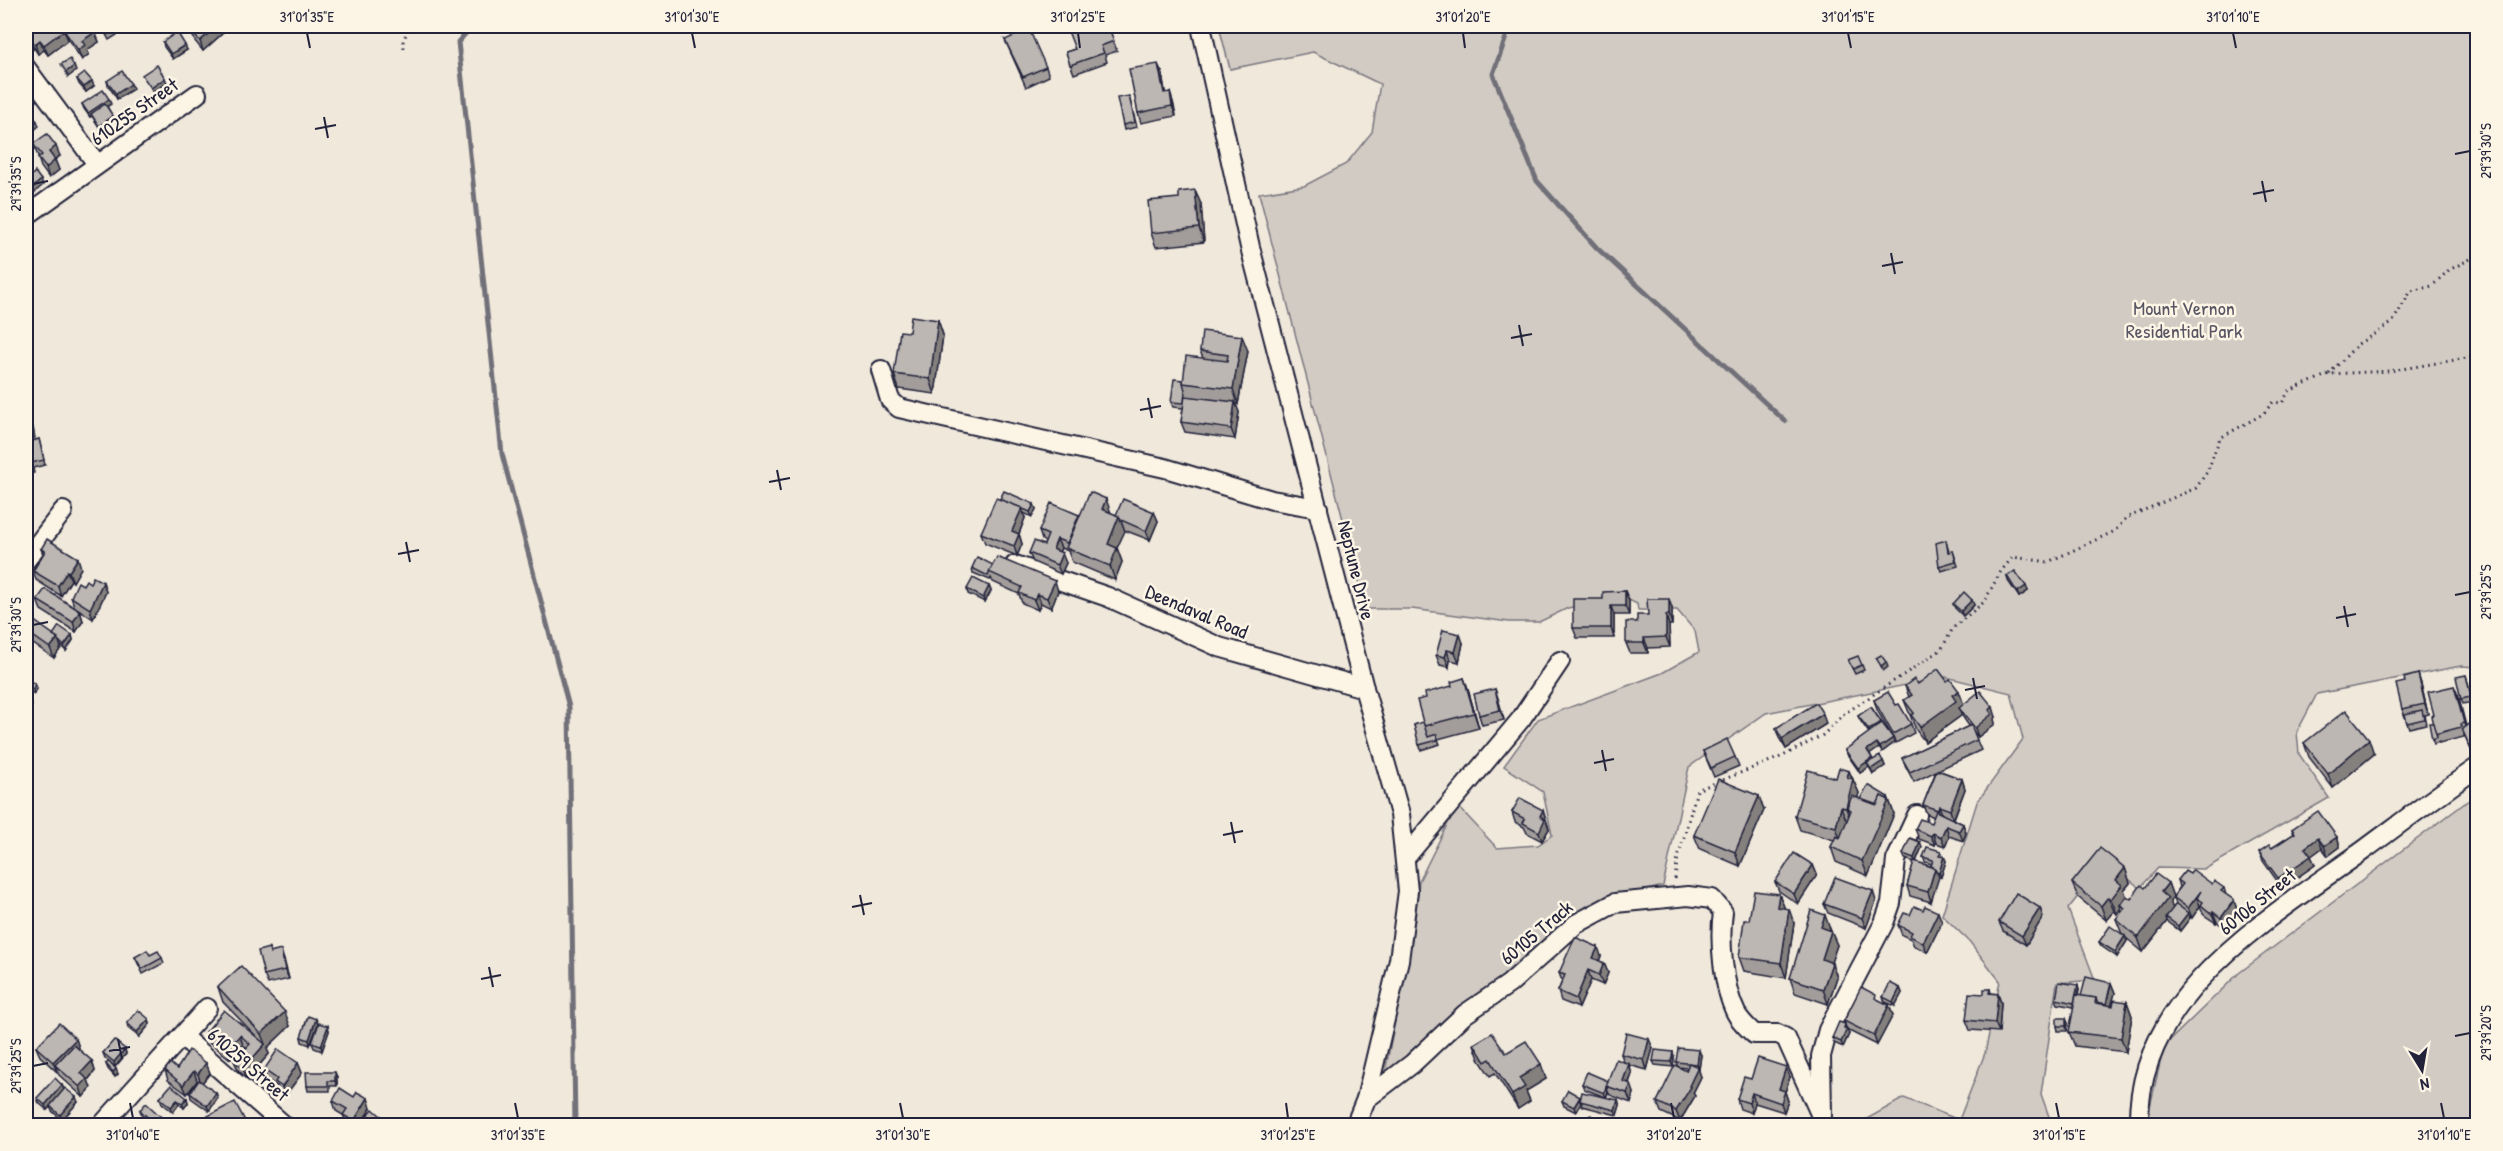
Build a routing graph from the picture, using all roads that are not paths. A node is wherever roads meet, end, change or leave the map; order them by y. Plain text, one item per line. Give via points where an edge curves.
1 (1201, 26) edge
2 (26, 68) edge
3 (197, 94) dead end
4 (97, 165) junction
5 (26, 216) edge
6 (881, 370) dead end
7 (1318, 508) junction
8 (63, 511) dead end
9 (26, 560) edge
10 (1015, 565) edge
11 (1560, 661) dead end
12 (1364, 688) junction
13 (2478, 766) edge
14 (1917, 815) dead end
15 (1406, 857) junction
16 (207, 1008) dead end
17 (183, 1037) junction
18 (1366, 1098) junction
19 (1822, 1122) edge
20 (101, 1125) edge
21 (285, 1125) edge
22 (1356, 1125) edge
23 (2139, 1125) edge

1 - 7 street, Neptune Drive via 1250,247
2 - 4 street, 610255 Street
3 - 4 street, 610255 Street
4 - 5 street, 610255 Street
6 - 7 street via 890,400 899,408 1165,468 1272,500
7 - 12 street, Neptune Drive
8 - 9 street
10 - 12 street, Deendaval Road via 1108,597 1219,647
11 - 15 street via 1521,719
12 - 15 street, Neptune Drive via 1400,814
13 - 23 street, 60106 Street via 2294,898 2247,936 2180,1002 2143,1074
14 - 19 street via 1896,860 1891,903 1884,923 1828,1030 1821,1056
15 - 18 street, Neptune Drive via 1408,891 1399,960
16 - 17 street
17 - 20 street
17 - 21 street, 610259 Street
18 - 19 street, 60105 Track via 1412,1064 1465,1014 1509,984 1576,924 1615,903 1688,896 1712,900 1723,912 1727,992 1737,1015 1754,1034 1786,1038
18 - 22 street, Neptune Drive

